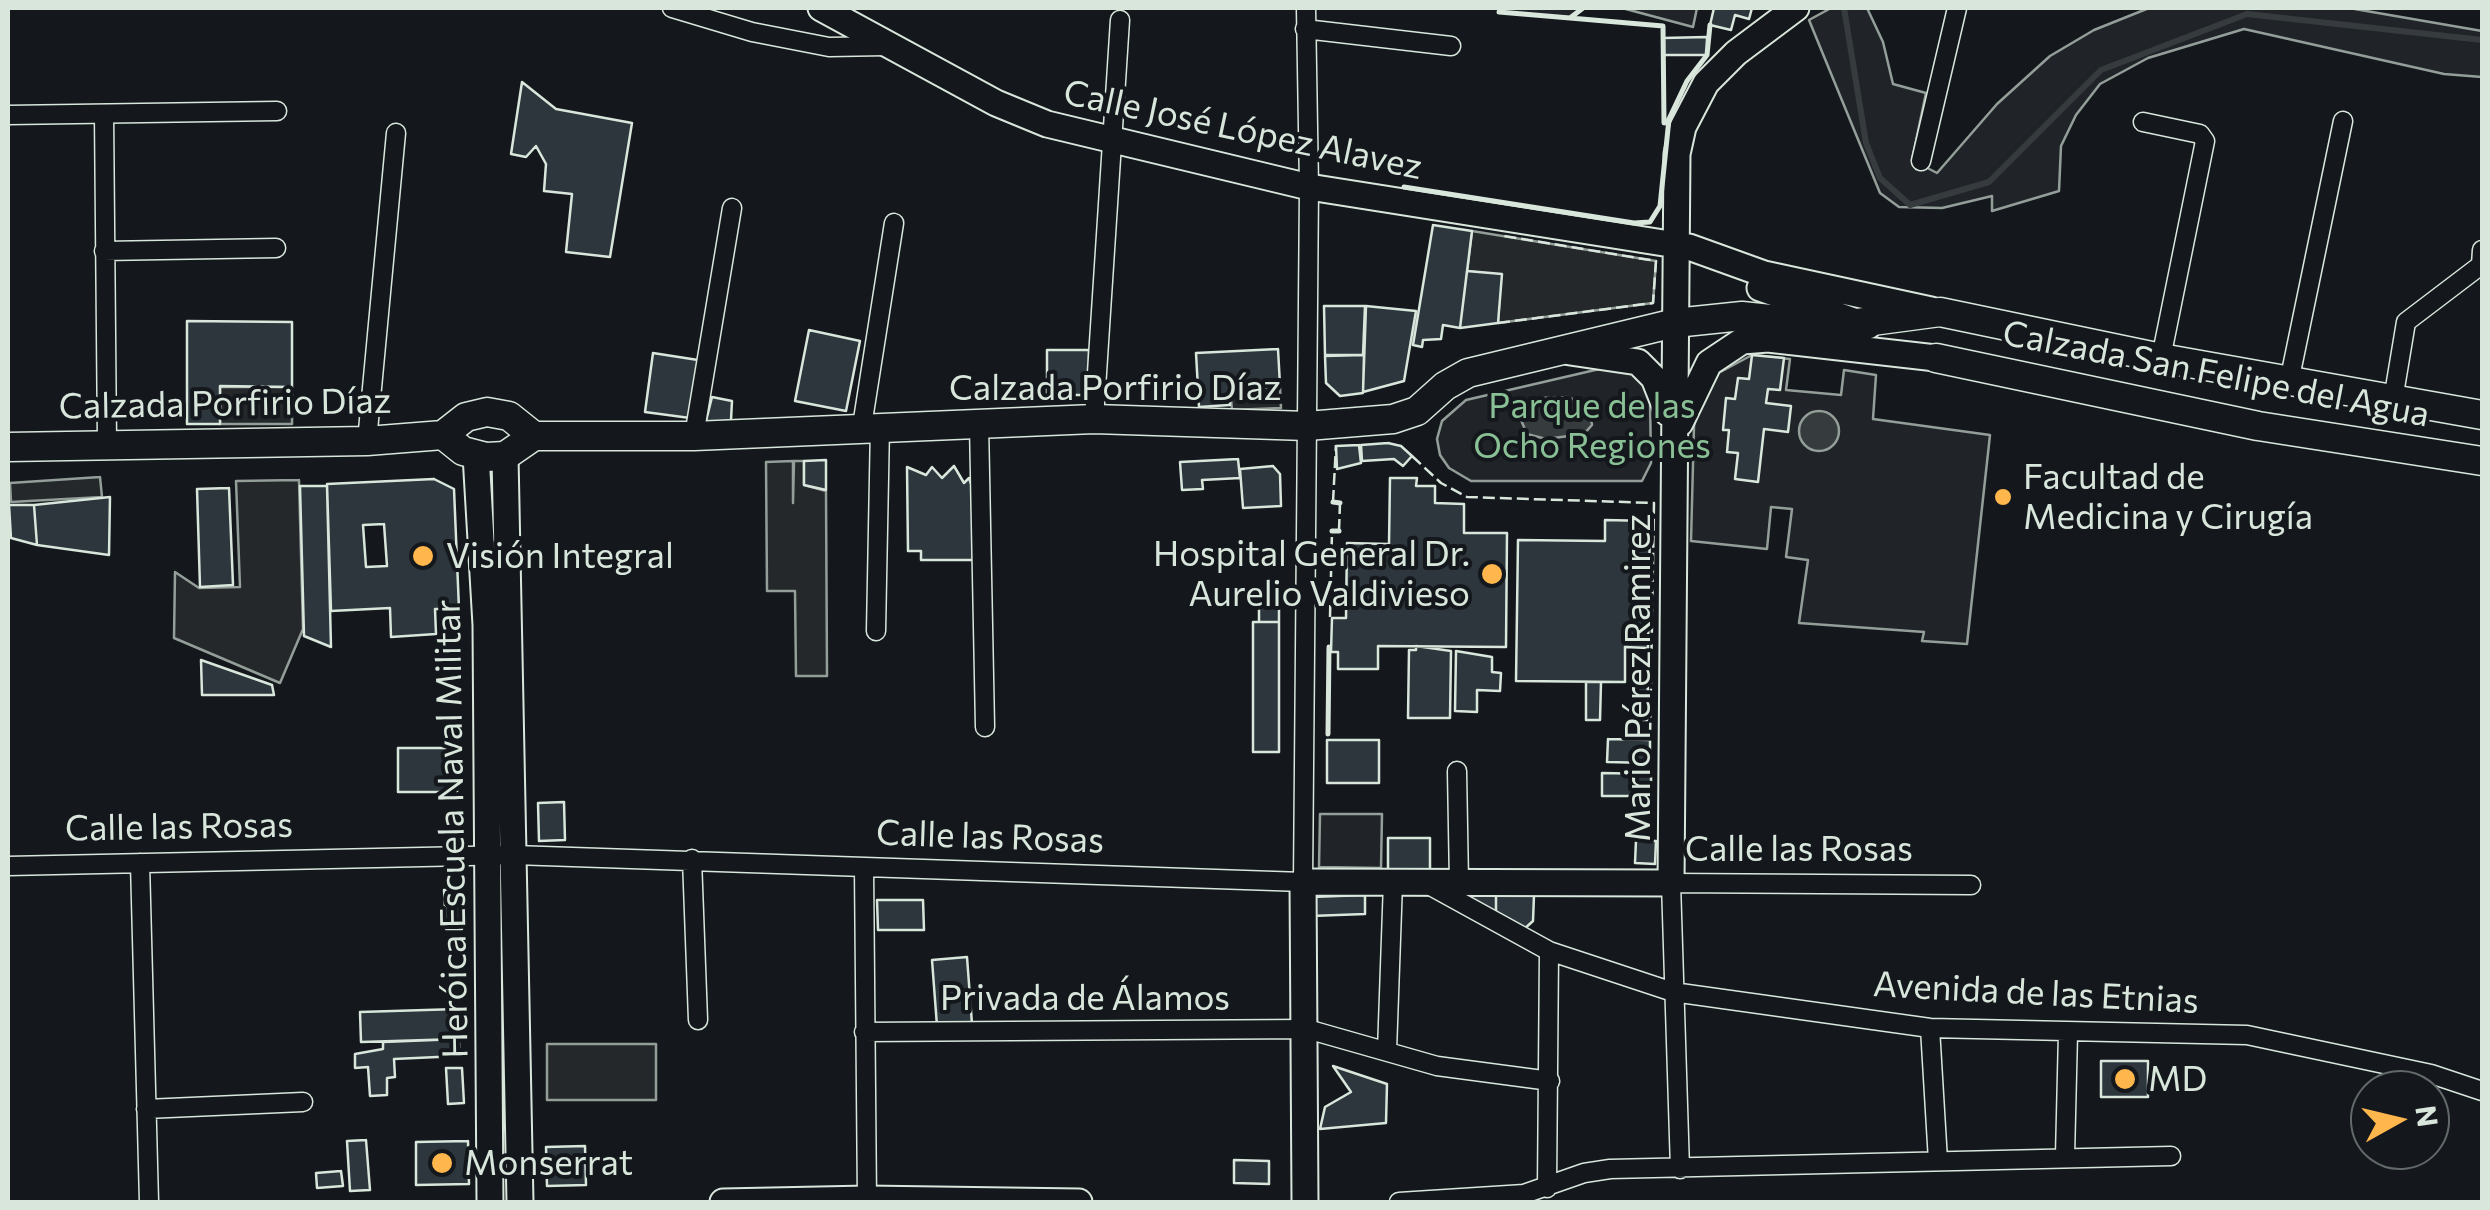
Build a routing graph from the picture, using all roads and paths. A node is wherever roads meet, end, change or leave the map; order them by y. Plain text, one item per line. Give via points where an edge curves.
1 (672, 8) edge
2 (822, 8) edge
3 (1306, 8) edge
4 (1796, 8) edge
5 (1956, 8) edge
6 (1120, 20) dead end
7 (1305, 29) junction
8 (885, 46) junction
9 (1452, 46) dead end
10 (277, 111) dead end
11 (104, 114) junction
12 (8, 115) edge
13 (2343, 121) dead end
14 (2144, 122) dead end
15 (396, 133) dead end
16 (1111, 141) junction
17 (1921, 161) dead end
18 (1309, 187) junction
19 (732, 208) dead end
20 (894, 223) dead end
21 (1675, 245) junction
22 (276, 248) dead end
23 (2482, 250) edge
24 (104, 251) junction
25 (1940, 312) junction
26 (1675, 323) junction
27 (1863, 324) junction
28 (1559, 351) junction
29 (1936, 358) junction
30 (2161, 358) junction
31 (2290, 382) junction
32 (2393, 400) junction
33 (2482, 415) edge
34 (1094, 418) junction
35 (979, 424) junction
36 (871, 426) junction
37 (1307, 426) junction
38 (443, 435) junction
39 (534, 436) junction
40 (694, 436) junction
41 (1675, 437) junction
42 (367, 441) junction
43 (107, 443) junction
44 (8, 446) edge
45 (476, 455) junction
46 (505, 456) junction
47 (2482, 462) edge
48 (876, 631) dead end
49 (985, 728) dead end
50 (1457, 771) dead end
51 (502, 856) junction
52 (692, 859) junction
53 (140, 863) junction
54 (8, 866) edge
55 (864, 868) junction
56 (1302, 882) junction
57 (1393, 882) junction
58 (1424, 882) junction
59 (1459, 882) junction
60 (1672, 883) junction
61 (1971, 884) dead end
62 (1548, 951) junction
63 (1673, 992) junction
64 (698, 1020) dead end
65 (1930, 1028) junction
66 (1307, 1029) junction
67 (864, 1032) junction
68 (2068, 1033) junction
69 (1387, 1051) junction
70 (1550, 1081) junction
71 (2482, 1091) edge
72 (302, 1102) dead end
73 (146, 1108) junction
74 (2065, 1156) junction
75 (2170, 1156) dead end
76 (1938, 1161) junction
77 (1680, 1170) junction
78 (1547, 1188) junction
79 (867, 1200) edge
80 (149, 1202) edge
81 (490, 1202) edge
82 (520, 1202) edge
83 (723, 1202) edge
84 (1050, 1202) edge
85 (1079, 1202) edge
86 (1305, 1202) edge
87 (1399, 1202) edge

1 - 8 street via 828,47
2 - 8 street, Calle José López Alavez
3 - 7 street
4 - 21 street, Mario Pérez Ramirez via 1706,83 1683,127
5 - 17 street
6 - 16 street
7 - 9 street
7 - 18 street
8 - 16 street, Calle José López Alavez via 996,103
10 - 11 street
11 - 12 street
11 - 24 street
13 - 31 street
14 - 30 street via 2200,134 2205,141
15 - 42 street
16 - 18 street, Calle José López Alavez
16 - 34 street
18 - 21 street, Calle José López Alavez
18 - 37 street
19 - 40 street
20 - 36 street
21 - 25 street, Calle José López Alavez via 1782,278
21 - 26 street, Mario Pérez Ramirez
21 - 27 street via 1692,264
22 - 24 street
23 - 32 street via 2480,264 2406,322
24 - 43 street
25 - 27 main road, Calzada Porfirio Díaz
25 - 30 main road, Calzada San Felipe del Agua
26 - 27 main road, Calzada Porfirio Díaz via 1742,316
26 - 28 main road, Calzada Porfirio Díaz
26 - 41 street, Mario Pérez Ramirez
27 - 29 street
28 - 37 main road, Calzada Porfirio Díaz via 1458,377 1407,416
28 - 41 street via 1644,366 1658,384
29 - 41 street via 1742,341 1709,363
29 - 47 main road, Calzada San Felipe del Agua via 2258,426
30 - 31 main road, Calzada San Felipe del Agua
31 - 32 main road, Calzada San Felipe del Agua
32 - 33 main road, Calzada San Felipe del Agua
34 - 35 main road, Calzada Porfirio Díaz
34 - 37 main road, Calzada Porfirio Díaz
35 - 36 main road, Calzada Porfirio Díaz
35 - 49 street
36 - 40 main road, Calzada Porfirio Díaz
36 - 48 street
37 - 56 street
38 - 39 main road via 466,417 487,412 509,416
38 - 42 main road, Calzada Porfirio Díaz
38 - 45 main road
39 - 40 main road, Calzada Porfirio Díaz
39 - 46 main road
41 - 60 street, Mario Pérez Ramirez
42 - 43 main road, Calzada Porfirio Díaz
43 - 44 main road, Calzada Porfirio Díaz
45 - 46 main road
45 - 51 street, Heróica Escuela Naval Militar
46 - 51 street, Heróica Escuela Naval Militar
50 - 59 street
51 - 52 street, Calle las Rosas
51 - 53 street, Calle las Rosas
51 - 81 street, Heróica Escuela Naval Militar
51 - 82 street, Heróica Escuela Naval Militar
52 - 55 street, Calle las Rosas
52 - 64 street
53 - 54 street, Calle las Rosas
53 - 73 street
55 - 56 street, Calle las Rosas
55 - 67 street
56 - 57 street, Calle las Rosas
56 - 66 street
57 - 58 street, Calle las Rosas
57 - 69 street
58 - 59 street, Calle las Rosas
58 - 62 street, Avenida de las Etnias
59 - 60 street, Calle las Rosas
60 - 61 street, Calle las Rosas
60 - 63 street, Mario Pérez Ramirez
62 - 63 street, Avenida de las Etnias
62 - 70 street
63 - 65 street, Avenida de las Etnias
63 - 77 street, Mario Pérez Ramirez
65 - 68 street, Avenida de las Etnias
65 - 76 street
66 - 67 street, Privada de Álamos
66 - 69 street, Privada de Álamos
66 - 86 street
67 - 79 street
68 - 71 street, Avenida de las Etnias via 2247,1035
68 - 74 street
69 - 70 street, Privada de Álamos via 1437,1066
70 - 78 street
72 - 73 street
73 - 80 street
74 - 75 street
74 - 76 street
76 - 77 street
77 - 78 street via 1584,1173
78 - 87 street
79 - 83 street
79 - 84 street
84 - 85 street

